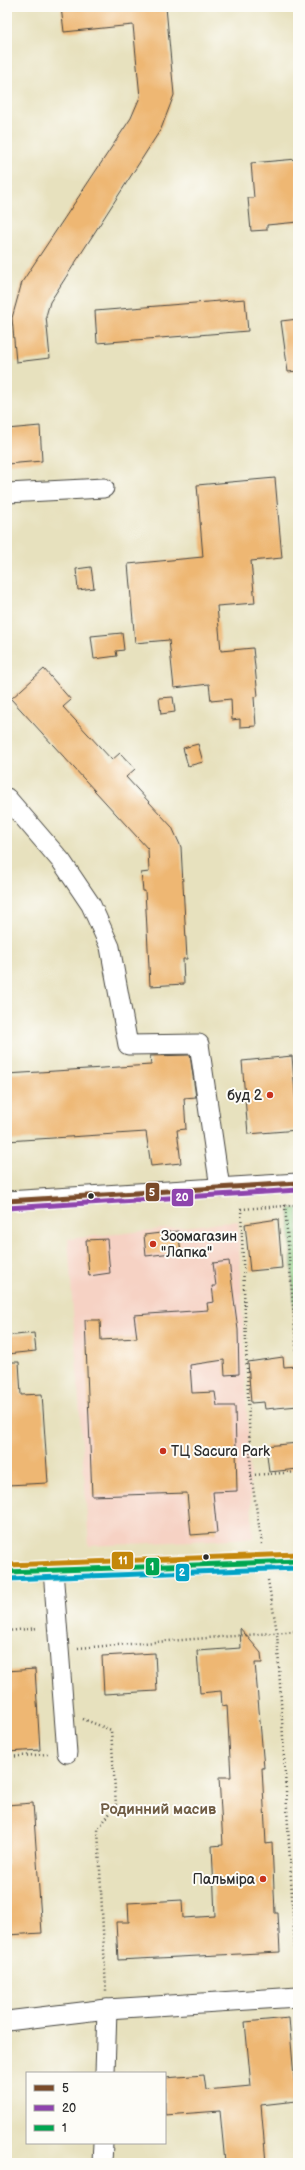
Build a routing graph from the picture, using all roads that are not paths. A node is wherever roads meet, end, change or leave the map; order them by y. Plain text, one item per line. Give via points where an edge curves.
1 (104, 488) dead end
2 (7, 493) edge
3 (7, 798) edge
4 (298, 1183) edge
5 (220, 1188) junction
6 (7, 1201) edge
7 (298, 1561) edge
8 (53, 1570) junction
9 (7, 1572) edge
10 (67, 1753) road end
11 (298, 1997) edge
12 (107, 2009) junction
13 (7, 2021) edge
14 (105, 2072) edge
15 (103, 2144) edge
16 (102, 2163) edge

1 - 2 street
3 - 5 street via 62,862 91,905 110,947 128,1045 200,1044
4 - 5 street
5 - 6 street
7 - 8 street
8 - 9 street
8 - 10 street
11 - 12 street
12 - 13 street
12 - 14 street
15 - 16 street

